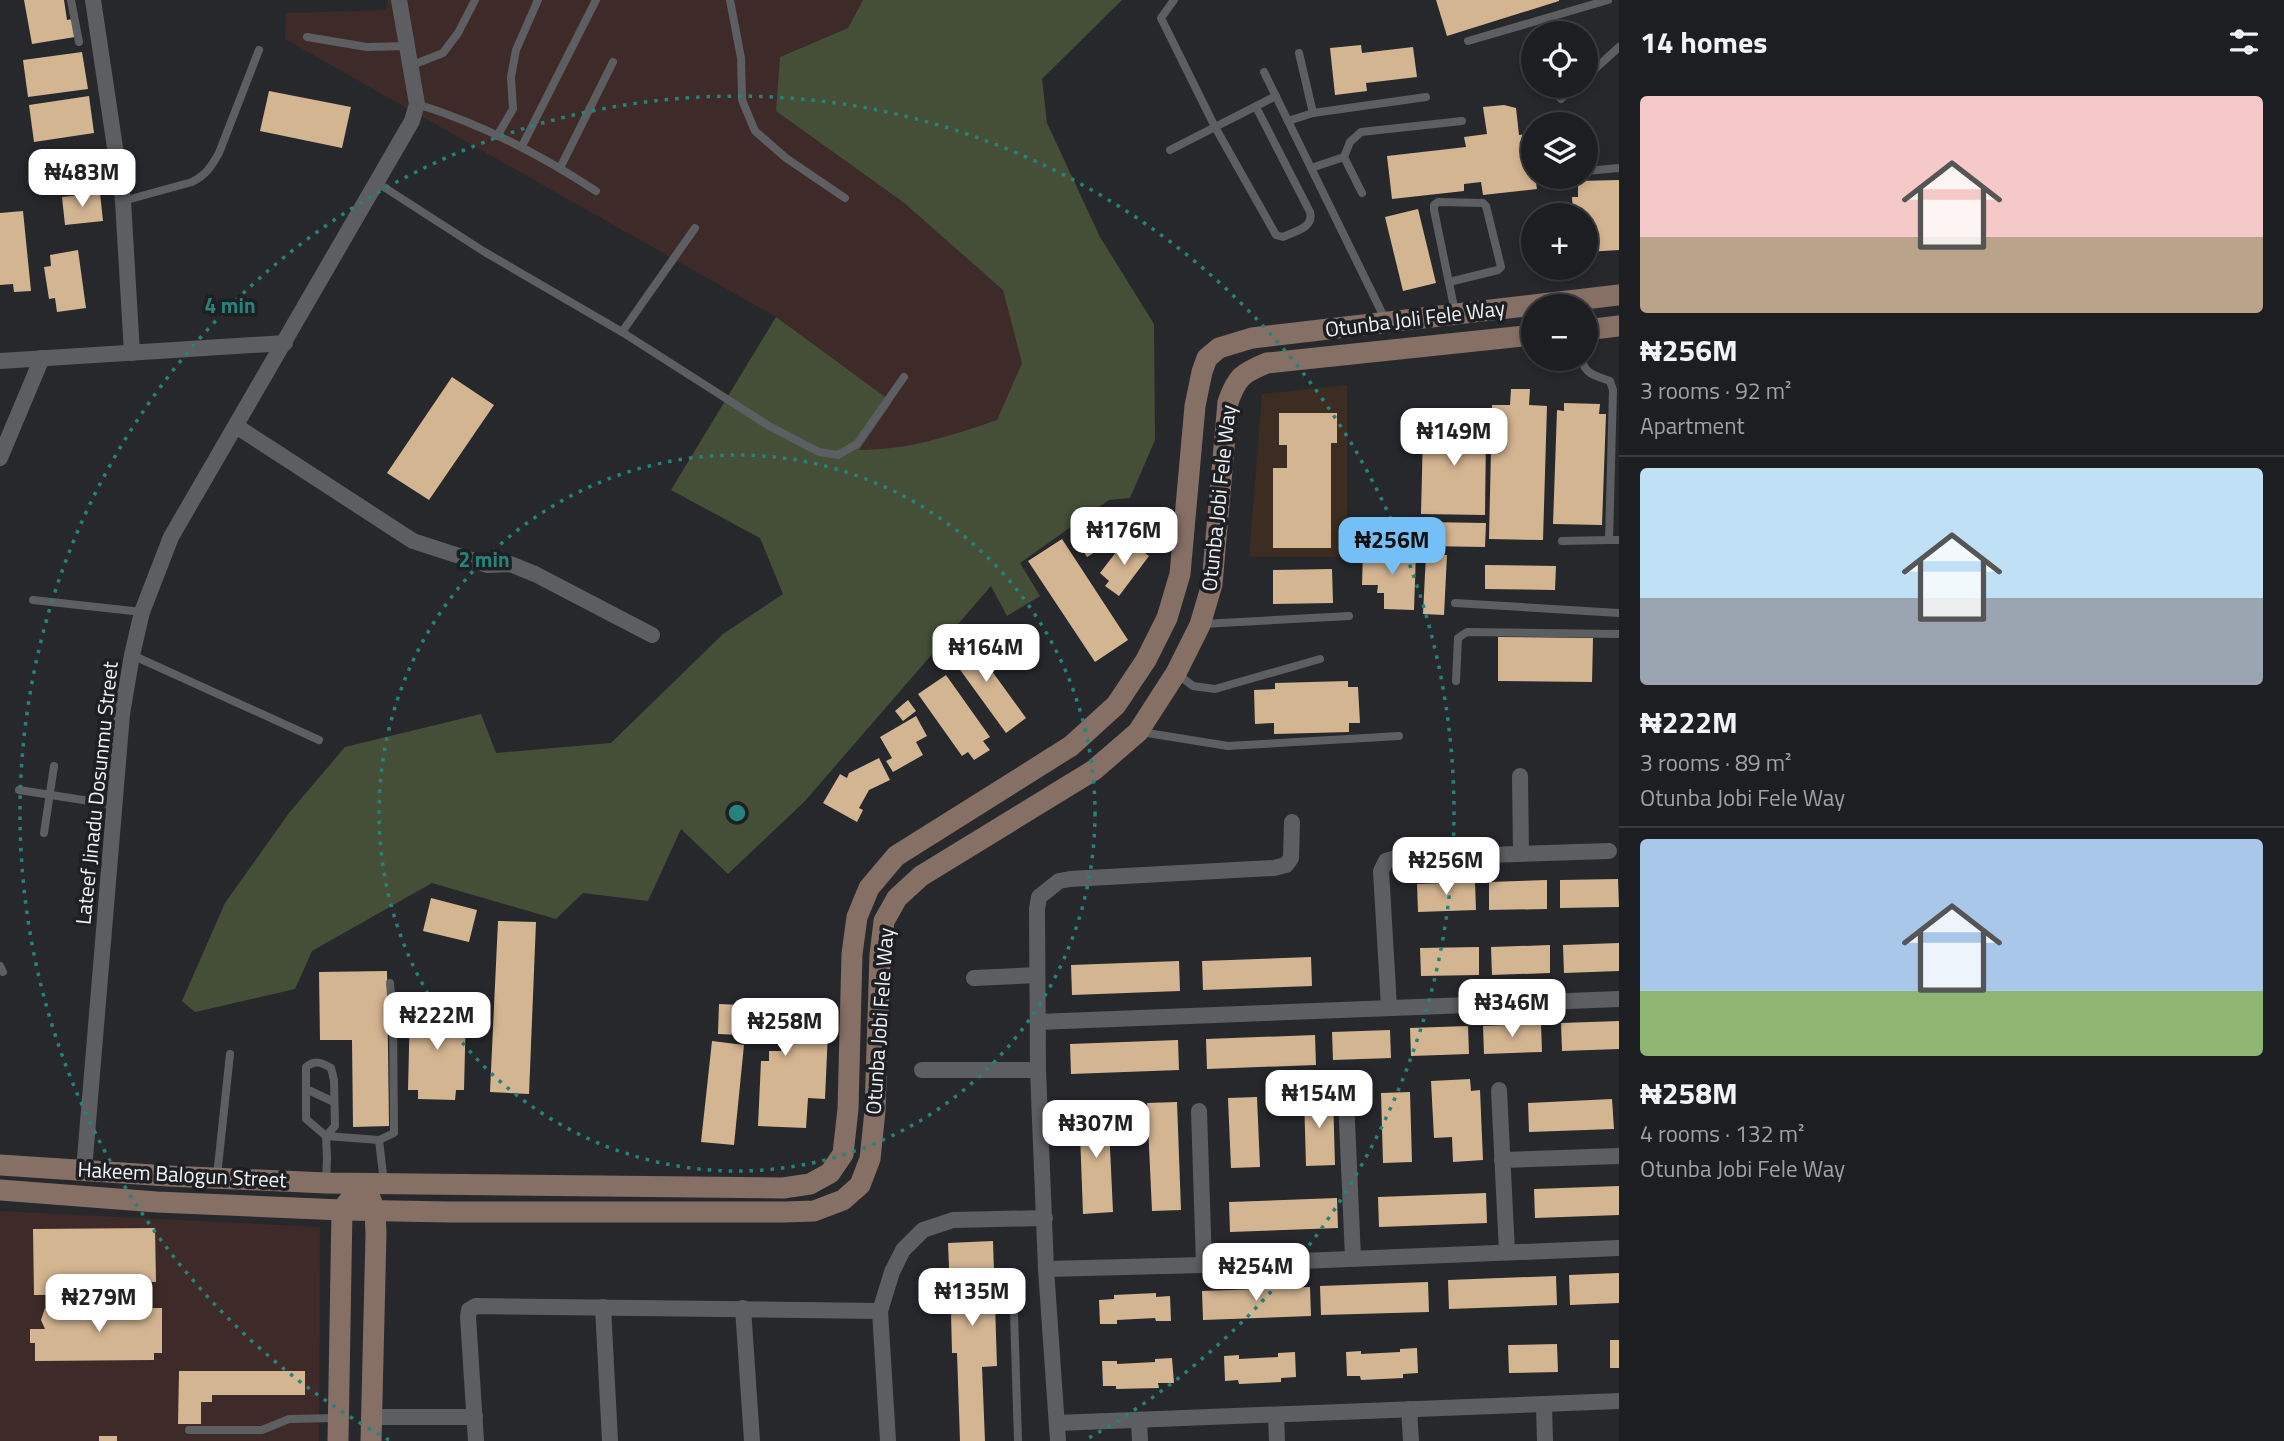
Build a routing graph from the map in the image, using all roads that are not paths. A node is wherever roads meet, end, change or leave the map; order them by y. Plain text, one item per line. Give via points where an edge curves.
1 (71, 0) edge
2 (93, 0) edge
3 (399, 0) edge
4 (475, 0) edge
5 (538, 0) edge
6 (596, 0) edge
7 (730, 0) edge
8 (1174, 0) edge
9 (1608, 0) edge
10 (307, 37) dead end
11 (1468, 41) dead end
12 (79, 42) dead end
13 (407, 46) junction
14 (1619, 47) edge
15 (259, 50) dead end
16 (1299, 53) dead end
17 (613, 62) dead end
18 (410, 66) junction
19 (1598, 66) edge
20 (1264, 72) dead end
21 (1276, 96) junction
22 (1426, 97) dead end
23 (417, 104) junction
24 (1255, 107) junction
25 (1313, 113) junction
26 (1288, 121) junction
27 (1462, 121) dead end
28 (1215, 127) junction
29 (497, 136) junction
30 (522, 146) junction
31 (1170, 150) dead end
32 (1344, 157) junction
33 (560, 167) junction
34 (1311, 168) junction
35 (1619, 168) edge
36 (1598, 170) edge
37 (376, 182) junction
38 (596, 191) dead end
39 (1363, 192) dead end
40 (845, 198) dead end
41 (123, 201) junction
42 (695, 228) dead end
43 (1449, 282) junction
44 (1619, 295) edge
45 (1461, 314) junction
46 (1387, 323) junction
47 (1619, 326) edge
48 (1598, 329) edge
49 (622, 332) junction
50 (1521, 336) edge
51 (1252, 338) joint
52 (1473, 342) junction
53 (285, 343) junction
54 (132, 353) junction
55 (42, 358) junction
56 (0, 360) edge
57 (1267, 363) joint
58 (1586, 371) edge
59 (904, 377) dead end
60 (236, 426) junction
61 (0, 458) edge
62 (1609, 540) junction
63 (1619, 540) edge
64 (1562, 541) dead end
65 (33, 600) dead end
66 (1455, 603) dead end
67 (142, 611) junction
68 (1619, 613) edge
69 (1349, 616) dead end
70 (1200, 625) junction
71 (1619, 634) edge
72 (652, 635) dead end
73 (132, 655) junction
74 (1320, 659) dead end
75 (1176, 673) junction
76 (1456, 681) dead end
77 (1138, 732) junction
78 (1399, 736) dead end
79 (318, 740) dead end
80 (54, 766) dead end
81 (1520, 776) dead end
82 (19, 790) dead end
83 (50, 795) junction
84 (115, 805) junction
85 (1292, 822) dead end
86 (44, 833) dead end
87 (1609, 851) dead end
88 (1521, 853) junction
89 (1037, 975) junction
90 (974, 978) dead end
91 (390, 984) dead end
92 (1619, 999) edge
93 (1390, 1007) junction
94 (851, 1013) junction
95 (879, 1013) junction
96 (1038, 1022) junction
97 (230, 1054) dead end
98 (922, 1070) dead end
99 (1038, 1070) junction
100 (306, 1089) junction
101 (1499, 1090) dead end
102 (1346, 1099) dead end
103 (334, 1102) junction
104 (1199, 1111) dead end
105 (326, 1136) junction
106 (379, 1140) junction
107 (1619, 1156) edge
108 (1502, 1160) junction
109 (0, 1165) edge
110 (84, 1170) junction
111 (217, 1178) junction
112 (326, 1182) junction
113 (374, 1183) junction
114 (0, 1190) edge
115 (342, 1210) junction
116 (375, 1210) junction
117 (1045, 1218) junction
118 (1619, 1248) edge
119 (1507, 1252) junction
120 (1353, 1258) junction
121 (1204, 1265) junction
122 (1046, 1269) junction
123 (1013, 1280) dead end
124 (603, 1307) junction
125 (743, 1308) junction
126 (880, 1311) junction
127 (339, 1319) junction
128 (374, 1319) junction
129 (1619, 1401) edge
130 (1544, 1405) junction
131 (1409, 1409) junction
132 (1276, 1415) junction
133 (372, 1417) junction
134 (475, 1417) junction
135 (338, 1418) junction
136 (1139, 1421) junction
137 (1057, 1423) junction
138 (189, 1430) dead end
139 (338, 1441) edge
140 (371, 1441) edge
141 (476, 1441) edge
142 (610, 1441) edge
143 (752, 1441) edge
144 (888, 1441) edge
145 (1018, 1441) edge
146 (1058, 1441) edge
147 (1140, 1441) edge
148 (1277, 1441) edge
149 (1411, 1441) edge
150 (1545, 1441) edge

1 - 12 lane
2 - 41 street
3 - 13 street
4 - 18 lane via 443,53
5 - 29 lane via 516,50 511,77 513,109
6 - 30 lane
7 - 40 lane via 741,58 742,100 755,131
8 - 28 lane via 1161,18
9 - 11 lane
10 - 13 lane via 367,47
13 - 18 street
14 - 19 lane
15 - 41 lane via 210,169 192,182
16 - 25 lane
17 - 33 lane
18 - 23 street
20 - 21 lane
21 - 24 lane
21 - 26 lane
22 - 25 lane
23 - 29 lane
23 - 37 street, Lateef Jinadu Dosunmu Street
24 - 28 lane
24 - 28 lane via 1310,212 1310,225 1283,237 1276,235
25 - 26 lane
26 - 34 lane
27 - 32 lane via 1362,132 1350,142
28 - 31 lane
29 - 30 lane
30 - 33 lane
32 - 34 lane
32 - 39 lane
33 - 38 lane
34 - 46 lane
35 - 36 lane
37 - 49 lane
37 - 53 street, Lateef Jinadu Dosunmu Street
41 - 54 street
42 - 49 lane
43 - 43 lane via 1501,267 1483,203 1434,205
43 - 45 lane
44 - 45 street, Otunba Joli Fele Way
45 - 46 street, Otunba Joli Fele Way
45 - 52 street
46 - 51 street, Otunba Joli Fele Way
47 - 48 street
49 - 59 lane via 769,426 819,452 838,454 857,444
50 - 52 street, Otunba Joli Fele Way
51 - 94 street, Otunba Jobi Fele Way via 1219,348 1207,358 1202,372 1180,574 1167,618 1146,660 1116,705 1071,746 896,856 869,888 857,917
52 - 57 street, Otunba Joli Fele Way
53 - 54 street
53 - 60 street, Lateef Jinadu Dosunmu Street
54 - 55 street
55 - 56 street
55 - 61 street
57 - 70 street, Otunba Jobi Fele Way via 1246,372 1227,402 1212,584
58 - 62 lane via 1610,381 1613,390
60 - 67 street, Lateef Jinadu Dosunmu Street via 172,537
60 - 72 street via 413,541 487,565 510,564
62 - 63 lane
62 - 64 lane
65 - 67 lane
66 - 68 lane
67 - 73 street, Lateef Jinadu Dosunmu Street
69 - 70 lane
70 - 75 street, Otunba Jobi Fele Way
71 - 76 lane via 1467,632 1458,638
73 - 79 lane
73 - 84 street, Lateef Jinadu Dosunmu Street
74 - 75 lane via 1215,688 1193,686
75 - 77 street, Otunba Jobi Fele Way
77 - 78 lane via 1228,746
77 - 95 street, Otunba Jobi Fele Way via 1094,770 921,876 897,898 884,921
80 - 83 lane
81 - 88 street
82 - 83 lane
83 - 84 lane
83 - 86 lane
84 - 110 street, Lateef Jinadu Dosunmu Street
85 - 89 street via 1292,858 1286,865 1059,881 1039,897
87 - 88 street
88 - 93 street via 1386,861 1381,871
89 - 90 street
89 - 96 street
91 - 106 lane via 394,1132
92 - 93 street
93 - 96 street
94 - 95 street
94 - 113 street, Otunba Jobi Fele Way via 843,1154 830,1173 810,1184 783,1188
95 - 116 street, Otunba Jobi Fele Way via 870,1159 860,1185 842,1200 814,1211
96 - 99 street
97 - 111 lane
98 - 99 street
99 - 117 street
100 - 103 lane
100 - 103 lane via 306,1067 322,1062 331,1068
100 - 105 lane via 306,1119
101 - 108 street
102 - 120 street
103 - 105 lane via 335,1126
104 - 121 street
105 - 106 lane
105 - 112 lane
106 - 113 lane
107 - 108 street
108 - 119 street
109 - 110 street, Hakeem Balogun Street
110 - 111 street, Hakeem Balogun Street
111 - 112 street, Hakeem Balogun Street
112 - 113 street, Hakeem Balogun Street
113 - 115 street
113 - 116 street
114 - 115 street, Hakeem Balogun Street
115 - 116 street, Otunba Jobi Fele Way
115 - 127 street
116 - 128 street
117 - 122 street
117 - 126 street via 953,1220 923,1230 903,1250
118 - 119 street
119 - 120 street
120 - 121 street
121 - 122 street
122 - 137 street
123 - 145 lane
124 - 125 street
124 - 134 street via 475,1306 469,1310
124 - 142 street
125 - 126 street
125 - 143 street
126 - 144 street
127 - 128 street
127 - 135 street
128 - 133 street
129 - 130 street
130 - 131 street
130 - 150 street
131 - 132 street
131 - 149 street
132 - 136 street
132 - 148 street
133 - 134 street
133 - 140 street
134 - 141 street
135 - 138 lane via 289,1419 262,1430
135 - 139 street
136 - 137 street
136 - 147 street
137 - 146 street

